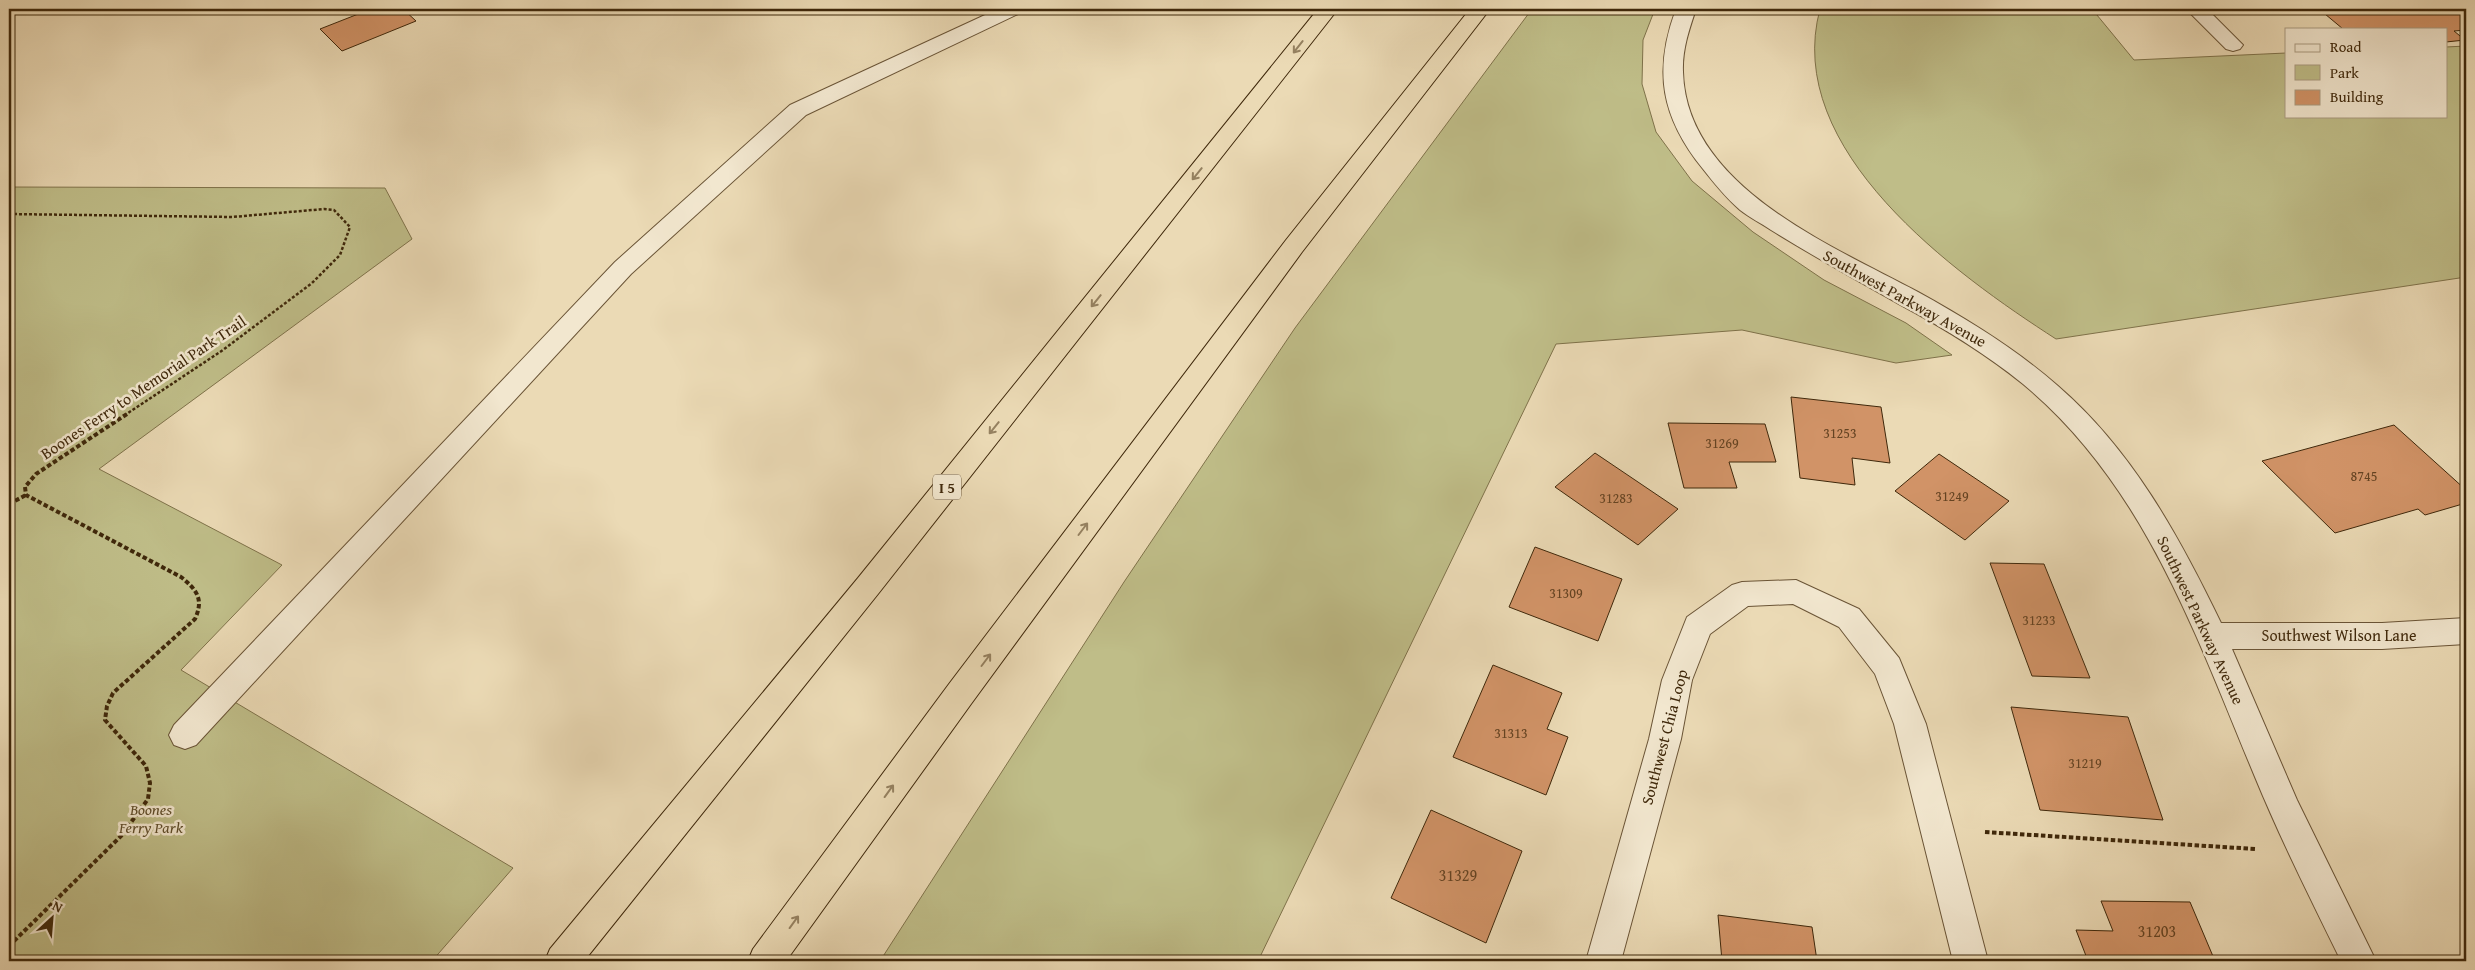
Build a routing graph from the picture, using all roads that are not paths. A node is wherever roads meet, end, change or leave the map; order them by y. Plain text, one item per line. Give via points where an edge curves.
1 (1013, 9) edge
2 (1328, 9) edge
3 (1480, 9) edge
4 (1686, 9) edge
5 (2196, 9) edge
6 (2233, 45) dead end
7 (2466, 631) edge
8 (2212, 636) junction
9 (185, 735) dead end
10 (562, 961) edge
11 (765, 961) edge
12 (1603, 961) edge
13 (1971, 961) edge
14 (2359, 961) edge

1 - 9 street via 798,110 623,268
2 -> 10 highway, I 5 via 868,586
11 -> 3 highway via 1294,246
4 - 8 street, Southwest Parkway Avenue via 1676,33 1671,77 1688,133 1704,158 1745,202 1821,252 1934,312 1998,351 2063,405 2087,428 2123,473 2168,545
5 - 6 street
7 - 8 street, Southwest Wilson Lane via 2382,636
8 - 14 street, Southwest Parkway Avenue via 2277,791
12 - 13 street, Southwest Chia Loop via 1665,739 1677,680 1698,626 1742,594 1796,592 1849,618 1888,667 1910,724

